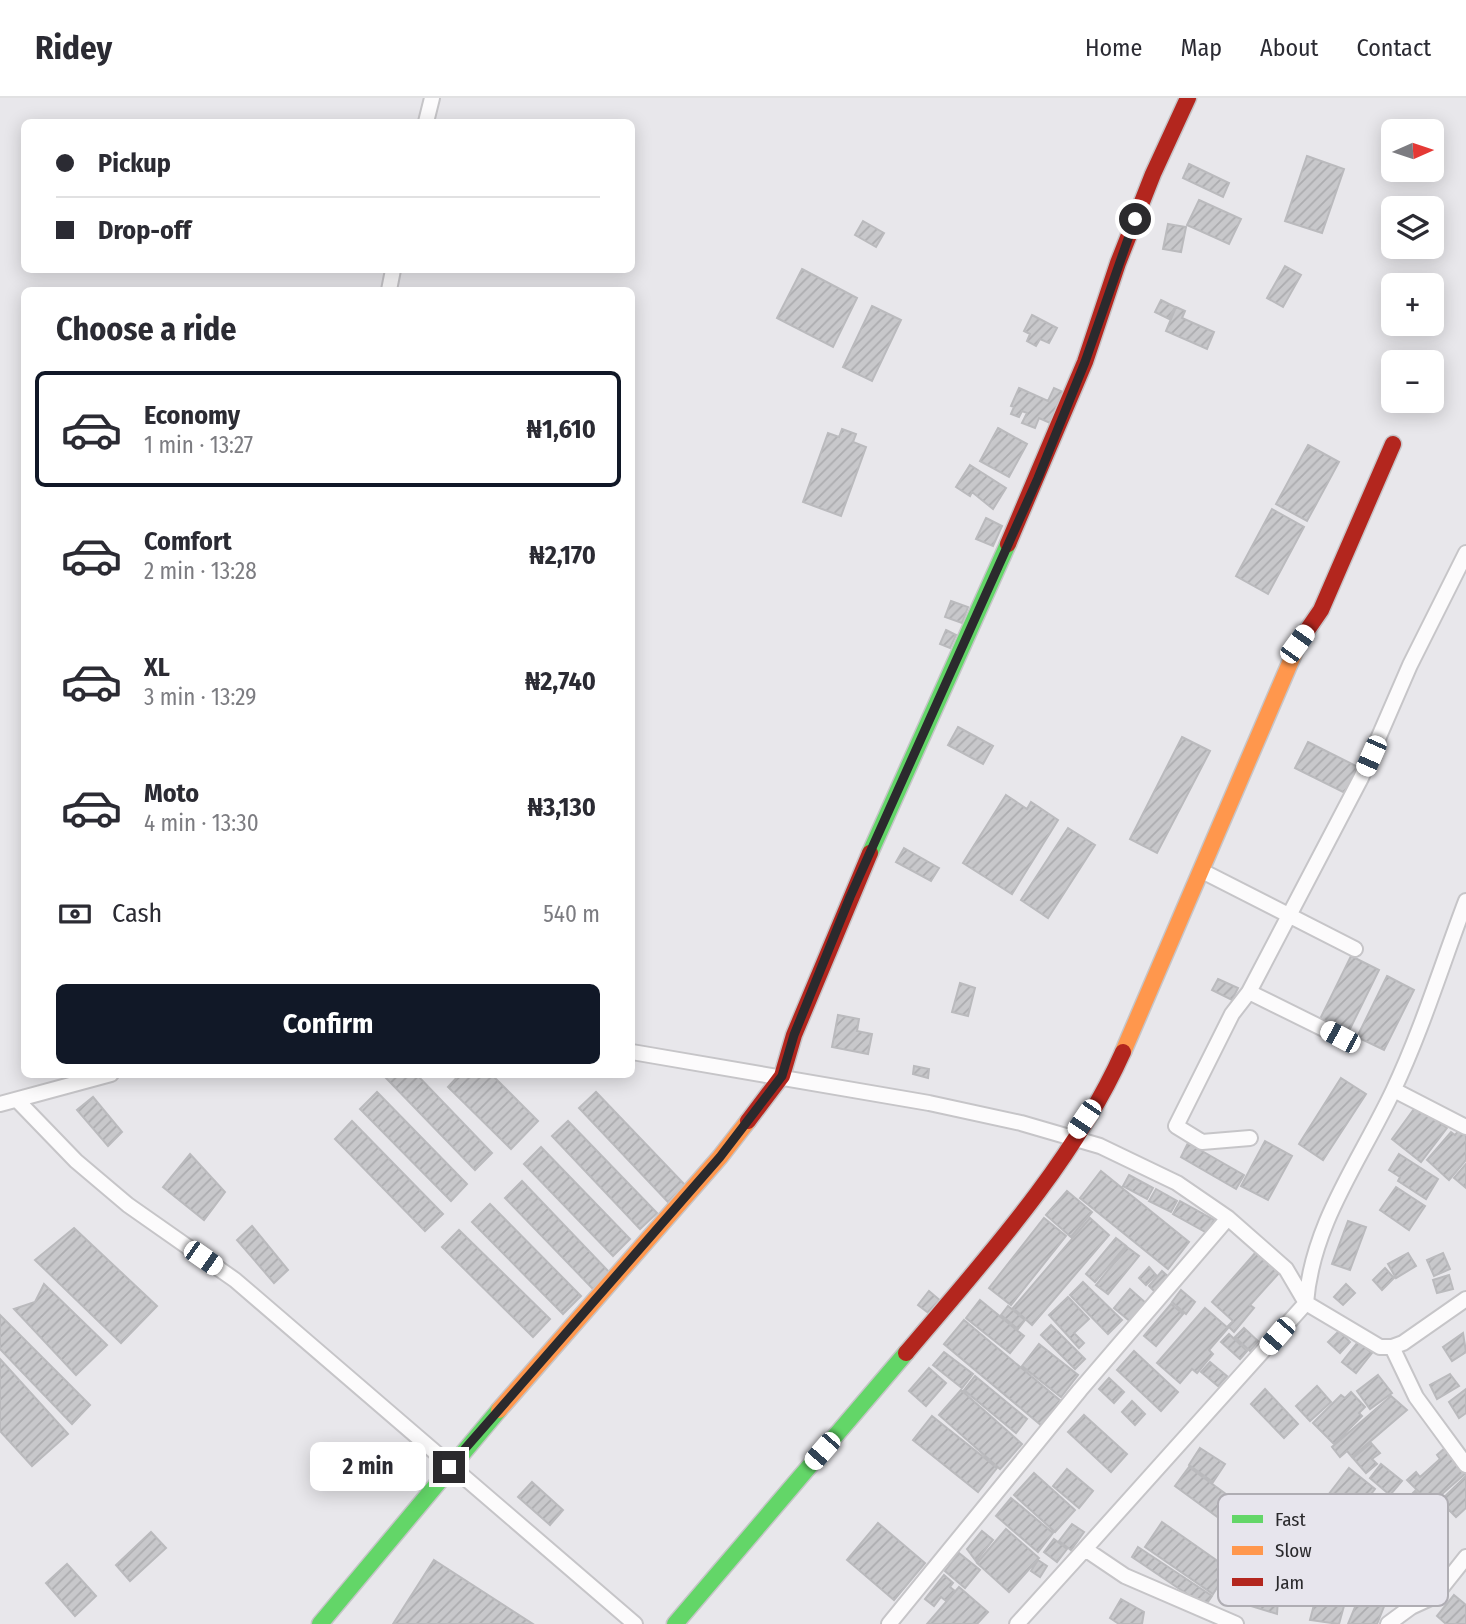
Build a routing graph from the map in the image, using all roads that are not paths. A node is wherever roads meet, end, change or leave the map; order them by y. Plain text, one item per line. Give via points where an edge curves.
1 (432, 98) edge
2 (1188, 98) edge
3 (427, 119) edge
4 (1393, 444) dead end
5 (1466, 553) edge
6 (1202, 871) junction
7 (1466, 901) edge
8 (1288, 915) junction
9 (1354, 949) dead end
10 (1249, 992) junction
11 (1340, 1037) dead end
12 (635, 1052) edge
13 (782, 1076) junction
14 (96, 1078) edge
15 (1394, 1090) junction
16 (16, 1100) junction
17 (0, 1104) edge
18 (1466, 1127) edge
19 (1071, 1138) junction
20 (1250, 1138) dead end
21 (1228, 1218) junction
22 (1466, 1299) edge
23 (1306, 1303) junction
24 (1392, 1347) junction
25 (1466, 1465) edge
26 (449, 1467) junction
27 (1085, 1549) junction
28 (1466, 1557) edge
29 (1448, 1580) edge
30 (1413, 1606) edge
31 (320, 1624) edge
32 (635, 1624) edge
33 (676, 1624) edge
34 (889, 1624) edge
35 (1017, 1624) edge
36 (1236, 1624) edge
37 (1388, 1624) edge

1 - 3 street
2 - 13 street via 1148,187 1038,478 850,897
4 - 6 street via 1321,610 1297,644
5 - 8 street via 1361,778
6 - 8 street
6 - 19 street via 1109,1083
7 - 15 street
8 - 9 street
8 - 10 street
10 - 11 street
10 - 20 street via 1232,1014 1176,1126 1202,1142
12 - 13 street
13 - 19 street via 929,1103
13 - 26 street via 720,1157
14 - 16 street
15 - 18 street
15 - 23 street via 1324,1224 1309,1269
16 - 17 street
16 - 26 street via 76,1161 128,1205 235,1280
19 - 21 street via 1100,1146 1177,1183
19 - 33 street via 1001,1241
21 - 23 street via 1286,1269
21 - 34 street
22 - 24 street
23 - 24 street via 1367,1341
23 - 27 street
24 - 25 street via 1416,1397
26 - 31 street
26 - 32 street
27 - 35 street
27 - 36 street via 1125,1576
28 - 29 street
30 - 37 street

